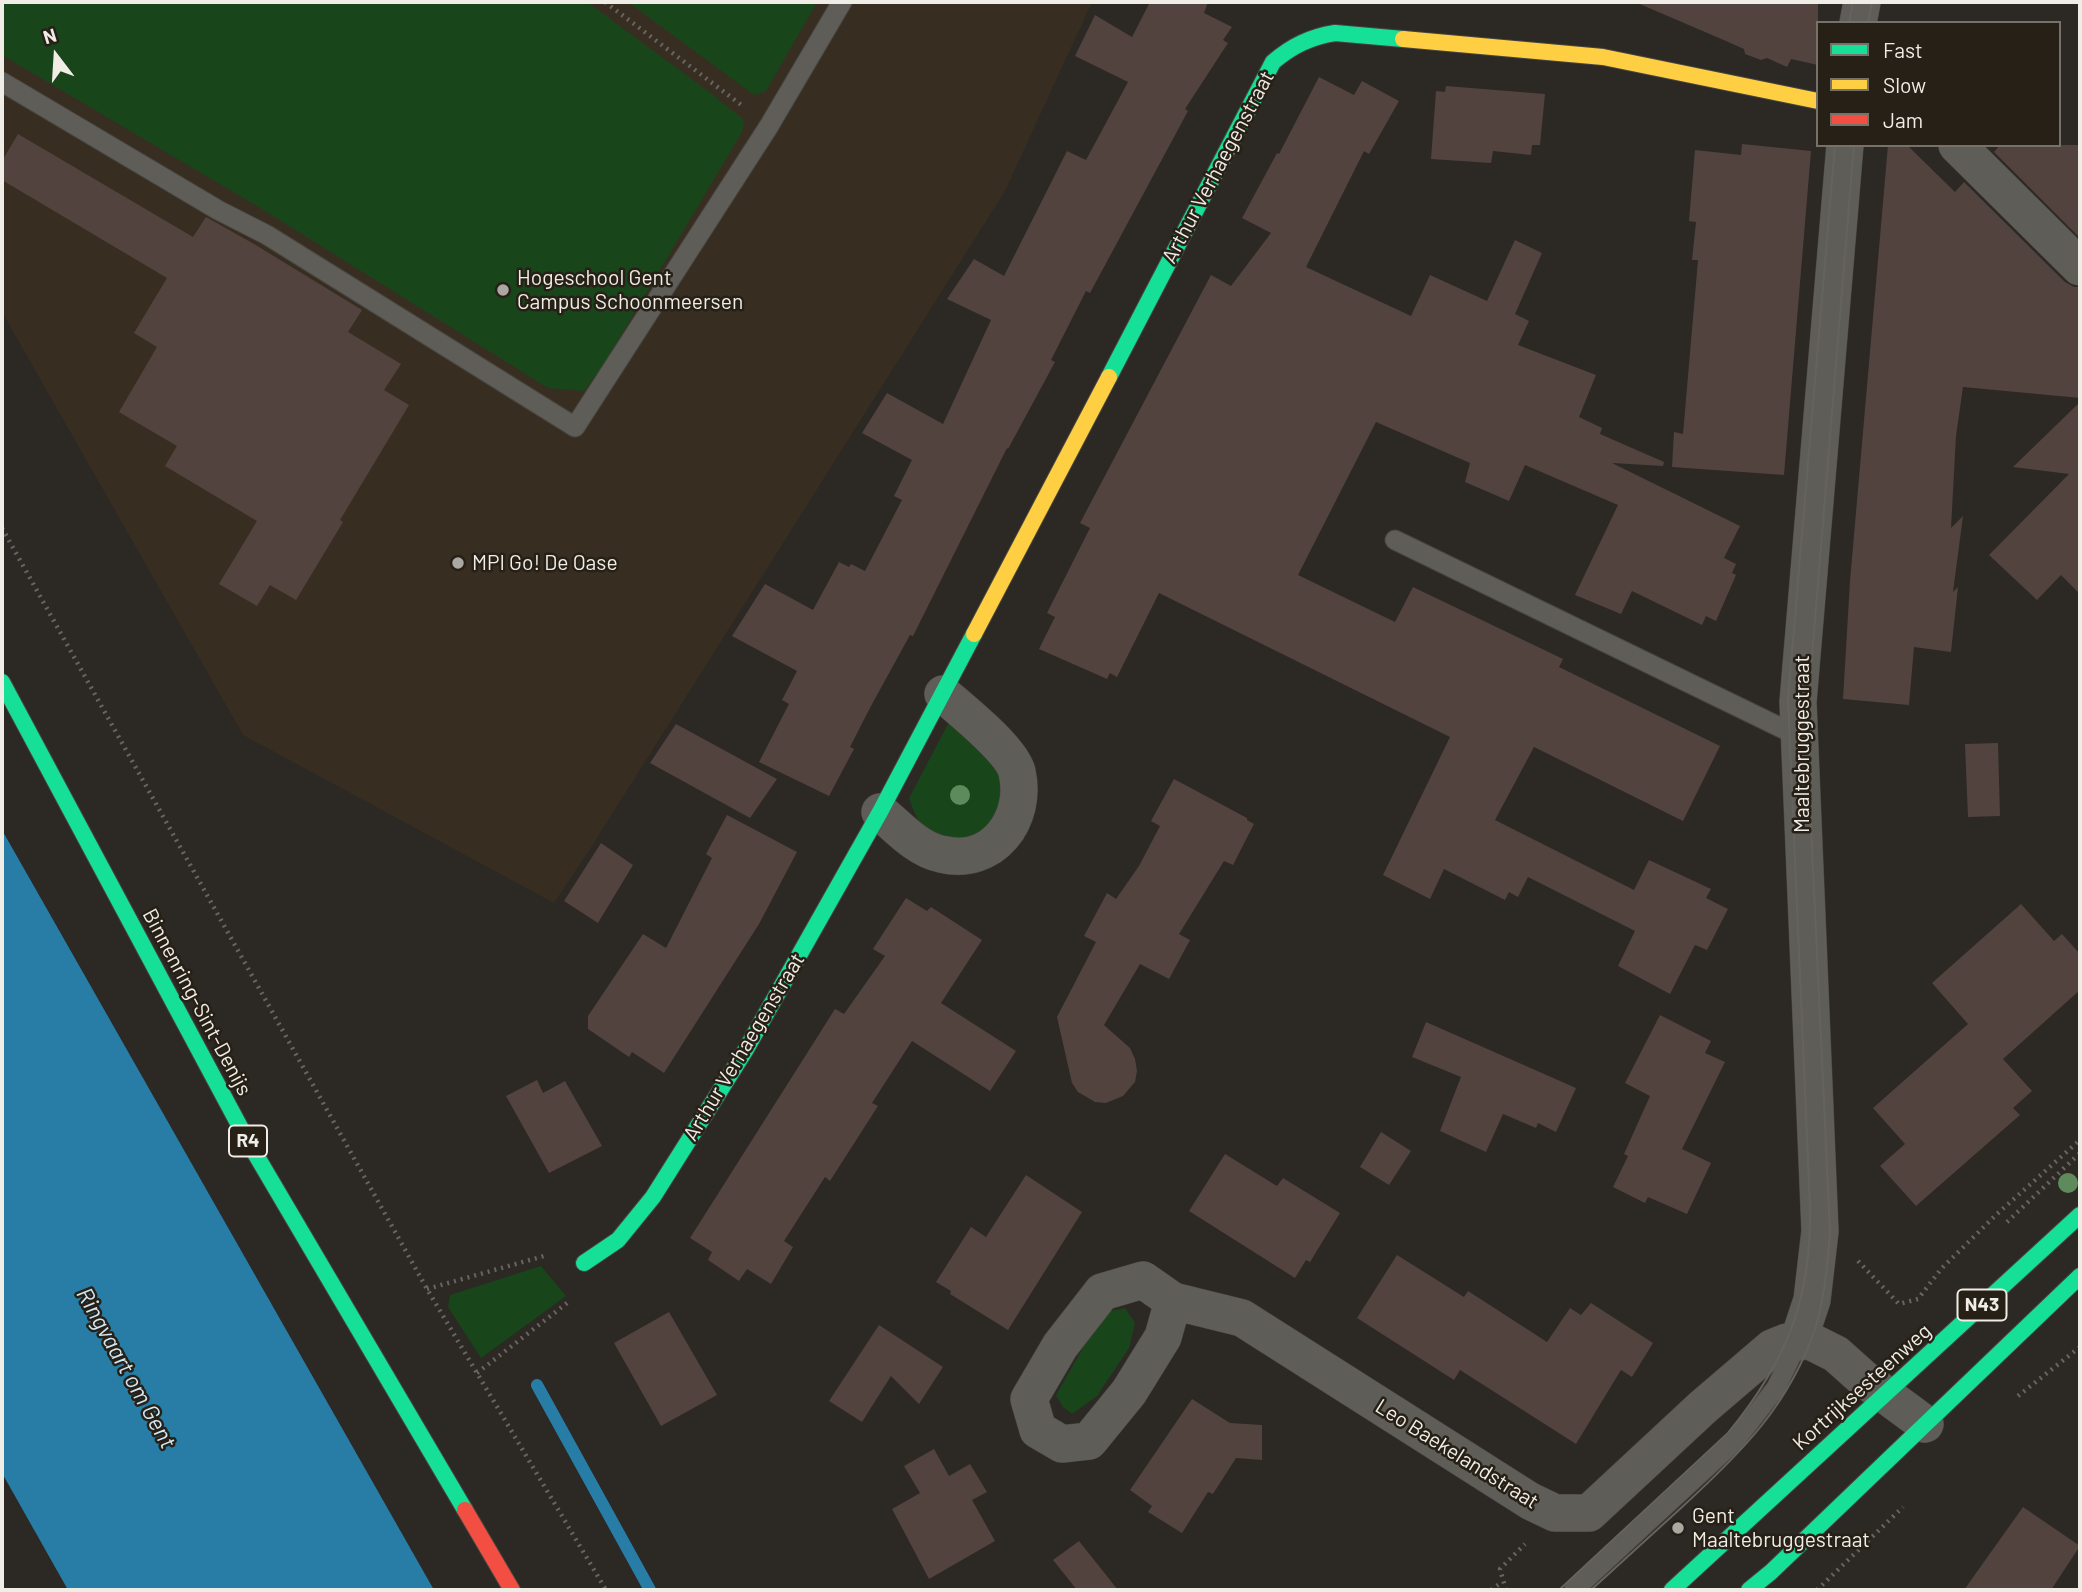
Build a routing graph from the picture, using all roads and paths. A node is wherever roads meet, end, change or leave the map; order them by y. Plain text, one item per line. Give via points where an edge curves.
1 (605, 2) edge
2 (842, 2) edge
3 (1862, 2) edge
4 (1858, 21) edge
5 (2, 82) edge
6 (1816, 101) edge
7 (769, 126) junction
8 (1845, 147) edge
9 (1959, 147) edge
10 (2080, 267) edge
11 (2, 528) edge
12 (1395, 540) dead end
13 (2, 681) edge
14 (943, 694) junction
15 (1798, 736) junction
16 (880, 812) junction
17 (2080, 1140) edge
18 (2080, 1215) edge
19 (1819, 1254) junction
20 (584, 1263) junction
21 (2080, 1276) edge
22 (427, 1289) junction
23 (1173, 1301) junction
24 (1792, 1342) junction
25 (2080, 1347) edge
26 (477, 1373) junction
27 (1885, 1394) junction
28 (2014, 1399) dead end
29 (1924, 1424) junction
30 (1907, 1503) dead end
31 (1555, 1513) junction
32 (1502, 1582) junction
33 (512, 1590) edge
34 (606, 1590) edge
35 (1491, 1590) edge
36 (1506, 1590) edge
37 (1574, 1590) edge
38 (1672, 1590) edge
39 (1749, 1590) edge
40 (1817, 1590) edge

1 - 7 path
2 - 7 lane
3 - 4 street
5 - 7 lane via 267,235 575,427
6 - 14 main road, Arthur Verhaegenstraat via 1603,57 1335,33 1289,47 1273,62
8 - 15 street, Maaltebruggestraat
9 - 10 street
11 - 22 path
12 - 15 lane
13 - 33 main road, Binnenring-Sint-Denijs / R4 via 246,1138
14 - 16 main road, Arthur Verhaegenstraat
14 - 16 street via 997,743 1017,770 1013,821 1001,839 962,857 921,846
15 - 19 street, Maaltebruggestraat
16 - 20 main road, Arthur Verhaegenstraat via 745,1051 653,1197 618,1240
17 - 19 path via 1941,1269 1918,1299 1899,1304 1850,1254
18 - 27 main road, Kortrijksesteenweg / N43
19 - 24 street, Maaltebruggestraat via 1812,1300
20 - 22 path via 546,1256
20 - 26 path via 578,1295
21 - 29 main road, N43
22 - 26 path
23 - 23 street, Leo Baekelandstraat via 1143,1280 1102,1292 1060,1346 1029,1399 1038,1430 1062,1444 1089,1441 1129,1392 1163,1337
23 - 31 street, Leo Baekelandstraat via 1242,1318
24 - 27 street via 1810,1341 1836,1354
24 - 31 street, Leo Baekelandstraat via 1772,1348 1589,1513
24 - 37 lane via 1776,1388 1735,1441
25 - 28 path
26 - 34 path
27 - 29 street
27 - 38 main road, Kortrijksesteenweg / N43
29 - 39 main road, N43
30 - 40 path
31 - 32 path via 1500,1569
32 - 35 path
32 - 36 path

